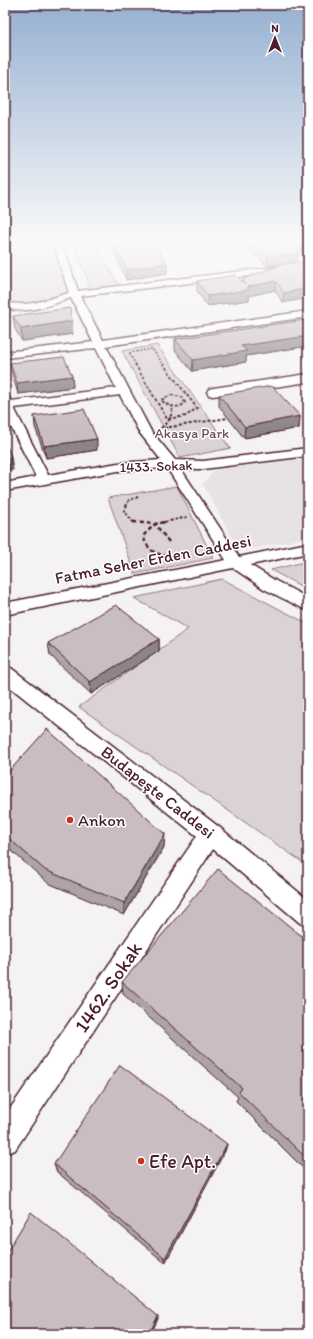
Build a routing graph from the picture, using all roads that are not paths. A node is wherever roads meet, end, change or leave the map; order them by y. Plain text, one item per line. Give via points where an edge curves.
1 (39, 304) edge
2 (79, 304) edge
3 (5, 305) edge
4 (308, 314) edge
5 (100, 344) junction
6 (5, 355) edge
7 (308, 378) edge
8 (123, 391) junction
9 (213, 392) dead end
10 (5, 403) edge
11 (308, 452) edge
12 (171, 464) junction
13 (44, 480) junction
14 (5, 487) edge
15 (308, 548) edge
16 (234, 562) junction
17 (308, 605) edge
18 (5, 609) edge
19 (5, 673) edge
20 (211, 834) junction
21 (308, 915) edge
22 (5, 1140) edge

1 - 3 street via 12,307
2 - 5 street
4 - 5 street
5 - 6 street
5 - 8 street
7 - 9 street
8 - 10 street
8 - 12 street via 145,432
10 - 13 street
11 - 12 street, 1433. Sokak via 203,465
12 - 13 street, 1433. Sokak via 118,467
12 - 16 street
13 - 14 street, 1433. Sokak
15 - 16 street, Fatma Seher Erden Caddesi
16 - 17 street
16 - 18 street, Fatma Seher Erden Caddesi
19 - 20 street, Budapeşte Caddesi
20 - 21 street, Budapeşte Caddesi
20 - 22 street, 1462. Sokak

